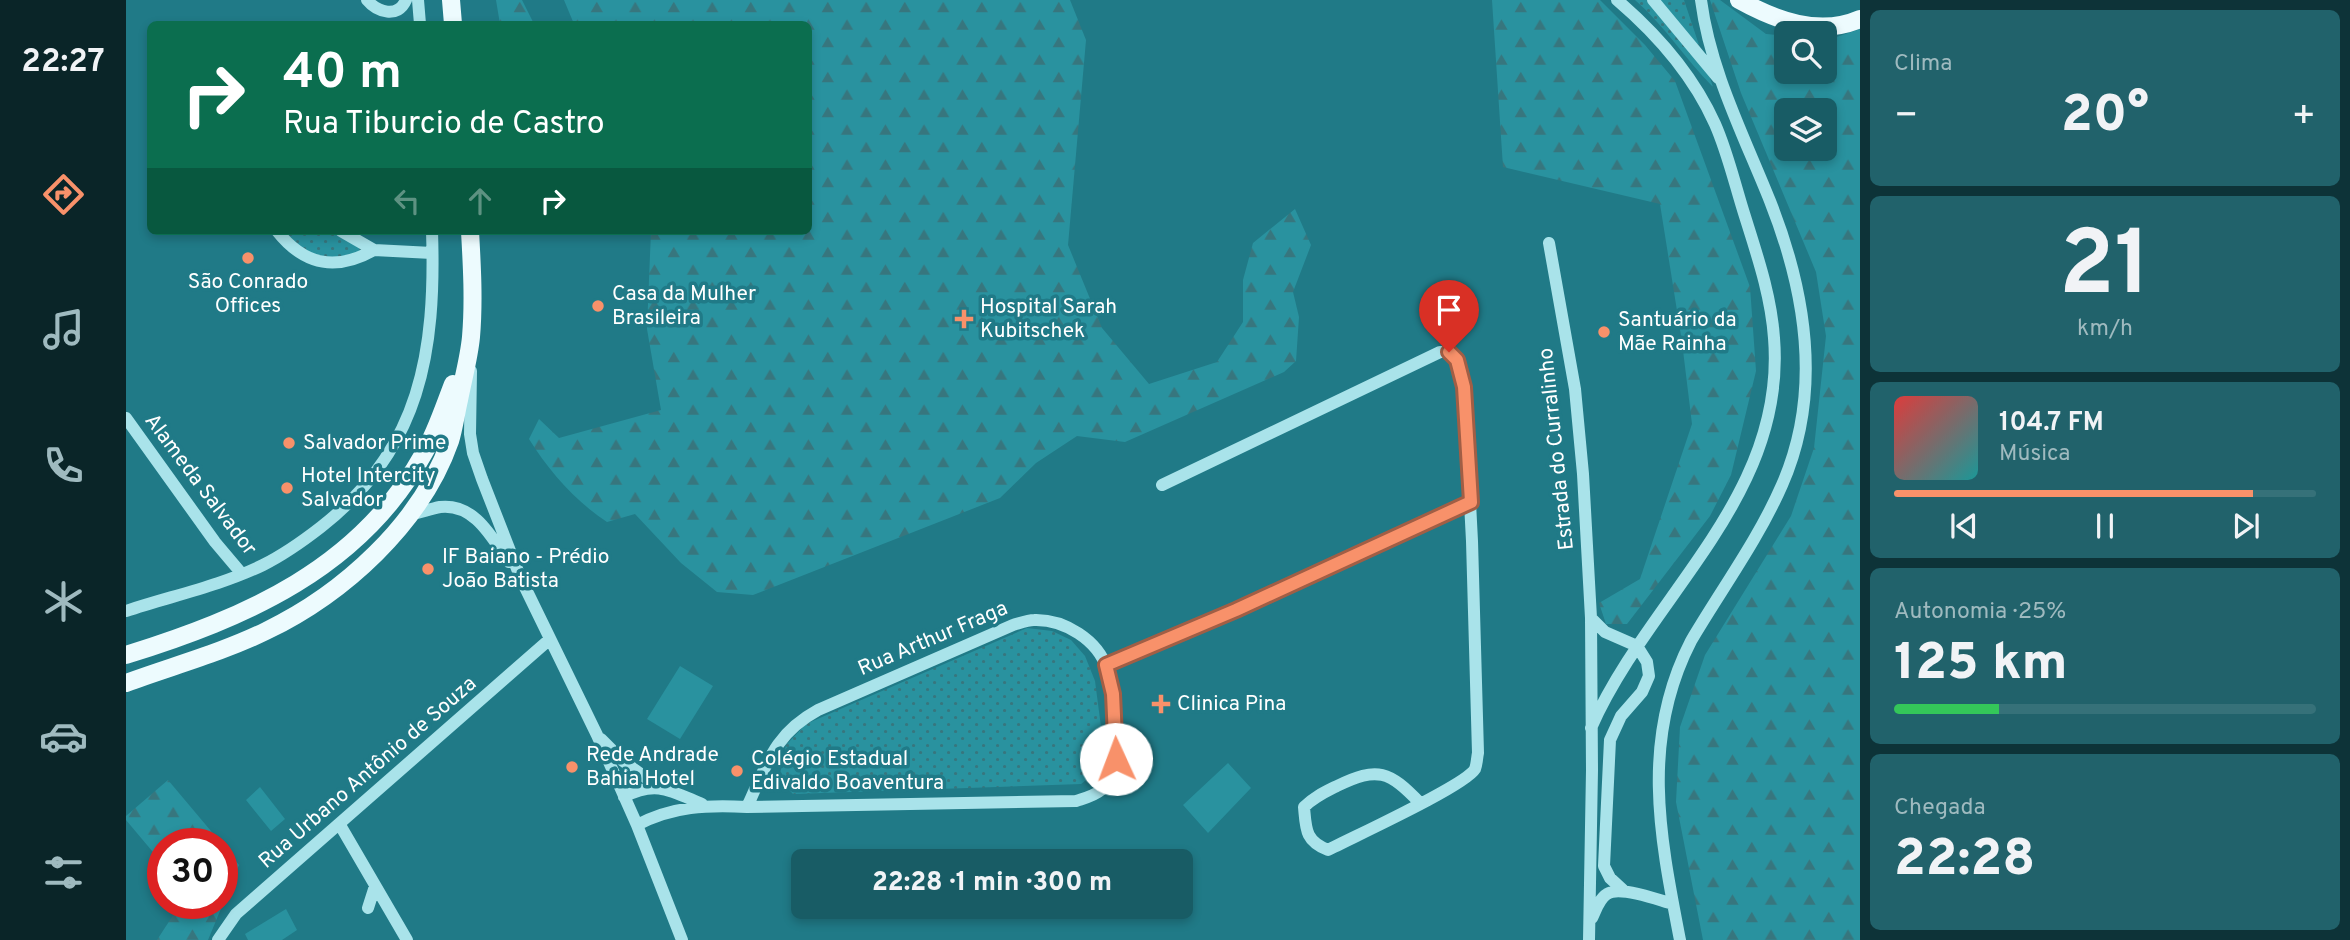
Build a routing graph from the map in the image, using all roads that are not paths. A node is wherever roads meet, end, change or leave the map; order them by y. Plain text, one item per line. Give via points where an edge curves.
1 (367, 0) edge
2 (406, 0) edge
3 (418, 0) edge
4 (452, 0) edge
5 (1618, 0) edge
6 (1653, 0) edge
7 (1700, 0) edge
8 (1739, 0) edge
9 (1860, 19) edge
10 (420, 21) edge
11 (453, 21) edge
12 (1723, 84) junction
13 (281, 235) edge
14 (348, 235) edge
15 (432, 235) edge
16 (470, 235) edge
17 (1549, 243) dead end
18 (374, 250) junction
19 (432, 253) junction
20 (471, 339) junction
21 (126, 418) edge
22 (1162, 485) dead end
23 (1471, 502) junction
24 (408, 515) junction
25 (242, 574) junction
26 (521, 579) junction
27 (126, 611) edge
28 (1591, 618) junction
29 (1615, 638) junction
30 (550, 639) junction
31 (1637, 646) junction
32 (1590, 652) junction
33 (126, 654) edge
34 (1106, 665) junction
35 (126, 682) edge
36 (1591, 728) junction
37 (597, 734) junction
38 (657, 786) junction
39 (624, 797) junction
40 (1420, 803) junction
41 (704, 805) junction
42 (747, 807) junction
43 (340, 825) junction
44 (637, 825) junction
45 (375, 886) junction
46 (1623, 891) junction
47 (1673, 904) junction
48 (368, 908) dead end
49 (1589, 923) junction
50 (218, 940) edge
51 (407, 940) edge
52 (682, 940) edge
53 (1590, 940) edge
54 (1680, 940) edge

1 - 2 street via 384,12 394,11
3 - 10 street
4 - 11 main road
5 - 31 street via 1668,49 1715,123 1766,287 1774,341 1765,428 1745,482 1698,561
6 - 12 street
7 - 12 street
8 - 9 main road via 1793,23 1823,27
12 - 47 street via 1792,267 1805,331 1807,384 1795,451 1782,487 1691,641 1667,703 1657,779
13 - 18 street via 299,254 316,262 352,260
14 - 18 street
15 - 19 street
16 - 20 main road
17 - 28 street, Estrada do Curralinho via 1576,401
18 - 19 street
19 - 25 street via 426,361 390,455 339,513 303,541
20 - 24 main road via 450,440 434,476
20 - 26 street via 473,453
20 - 33 main road via 424,453 397,493 335,556 294,586 240,615
21 - 25 street, Alameda Salvador
22 - 23 street via 1440,352 1449,352 1457,360 1464,387
23 - 34 street
23 - 40 street via 1479,753 1468,776
24 - 26 street via 454,507 468,512
24 - 35 main road via 377,551 312,605 235,645
25 - 27 street
26 - 30 street
28 - 29 street
28 - 32 street, Estrada do Curralinho
29 - 31 street
29 - 32 street
30 - 37 street
30 - 43 street, Rua Urbano Antônio de Souza
31 - 36 street
31 - 46 street via 1649,676 1610,740 1604,866
32 - 36 street, Estrada do Curralinho
34 - 42 street, Rua Arthur Fraga via 1090,642 1071,628 1033,620 1013,625 800,720 775,748
34 - 42 street, Rua Arthur Fraga via 1113,694 1116,759 1102,789 1091,797 1076,801
36 - 49 street
37 - 38 street, Rua Arthur Fraga
37 - 39 street
38 - 39 street
38 - 41 street, Rua Arthur Fraga
39 - 44 street
40 - 40 street via 1328,850 1317,846 1307,832 1304,807 1314,797 1358,776 1387,776
41 - 42 street, Rua Arthur Fraga
41 - 44 street, Rua Arthur Fraga via 664,813
43 - 45 street
43 - 50 street, Rua Urbano Antônio de Souza via 236,914
44 - 52 street
45 - 48 street
45 - 51 street
46 - 47 street
46 - 49 street via 1605,895
47 - 54 street
49 - 53 street

